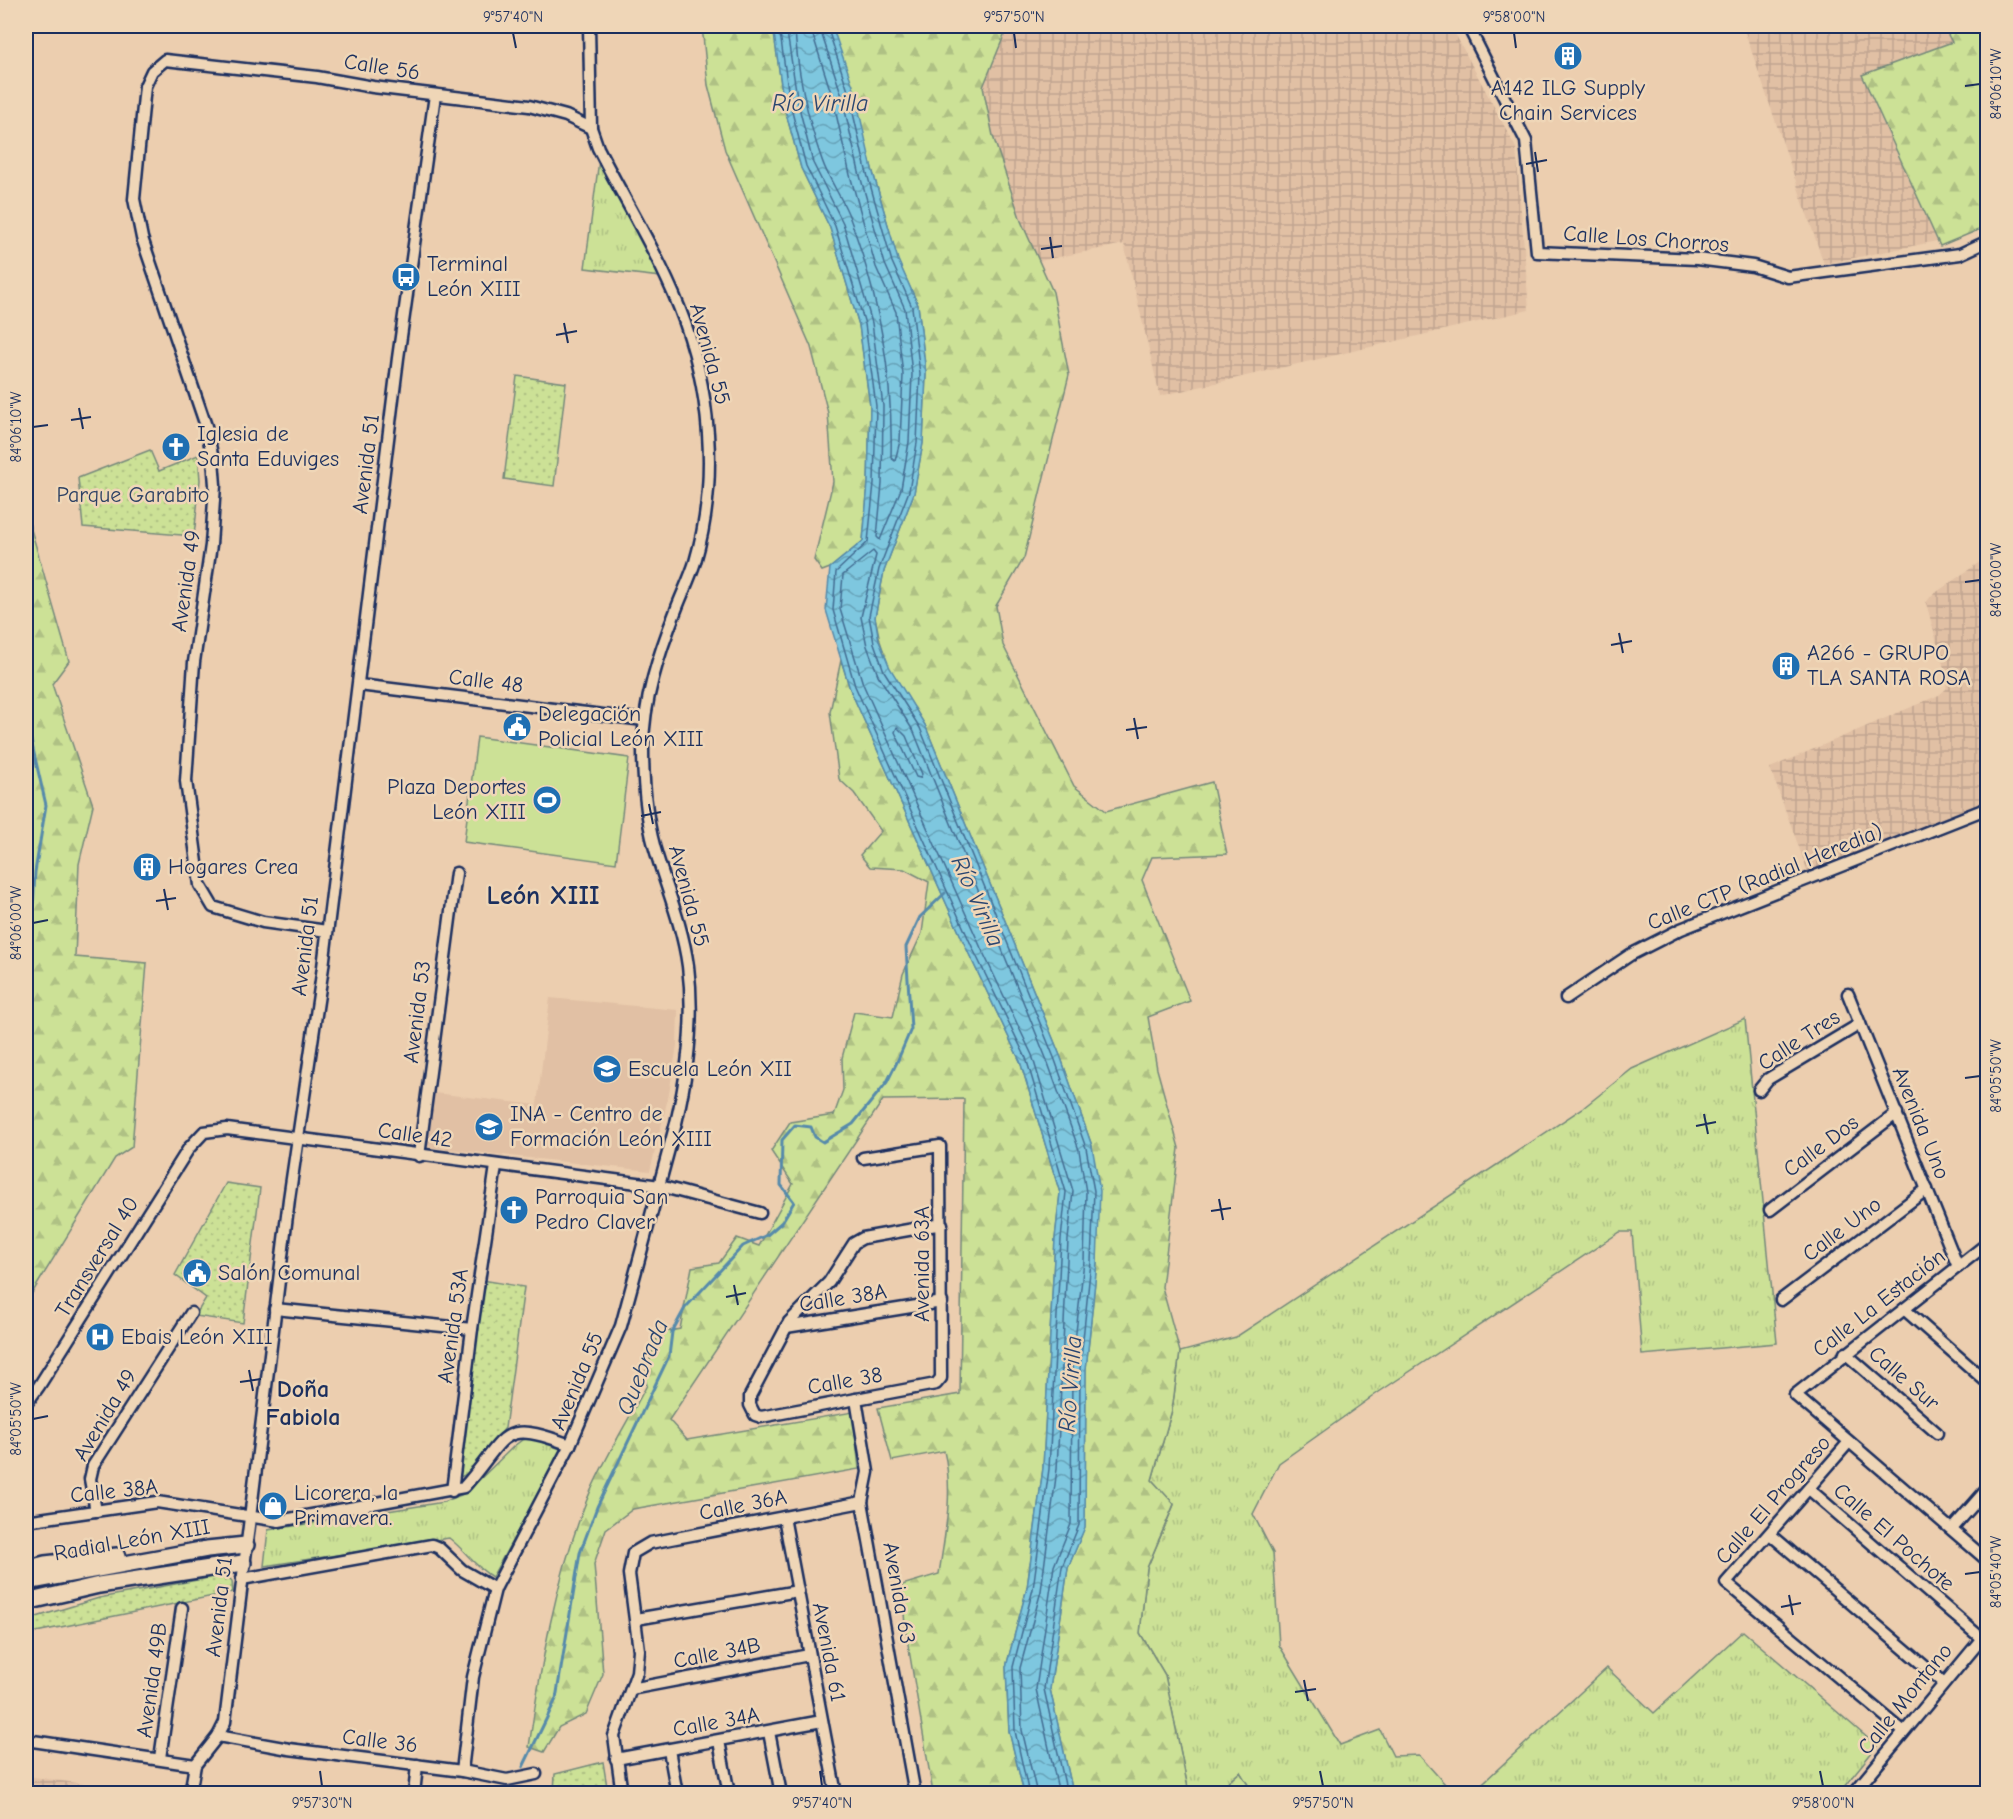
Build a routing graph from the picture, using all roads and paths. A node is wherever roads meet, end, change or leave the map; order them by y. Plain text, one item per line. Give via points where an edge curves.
1 (590, 26) edge
2 (1468, 26) edge
3 (165, 60) joint
4 (435, 95) junction
5 (591, 128) junction
6 (1988, 241) edge
7 (359, 685) junction
8 (644, 720) junction
9 (1988, 808) edge
10 (456, 873) dead end
11 (327, 931) junction
12 (1848, 994) dead end
13 (1566, 998) dead end
14 (1860, 1024) junction
15 (1759, 1090) dead end
16 (1897, 1113) junction
17 (204, 1132) joint
18 (298, 1138) junction
19 (420, 1155) junction
20 (863, 1158) dead end
21 (496, 1166) junction
22 (660, 1186) junction
23 (1927, 1189) junction
24 (1770, 1210) dead end
25 (760, 1213) dead end
26 (942, 1224) junction
27 (1988, 1243) edge
28 (1958, 1267) junction
29 (1781, 1299) dead end
30 (942, 1302) junction
31 (275, 1309) junction
32 (1904, 1309) junction
33 (191, 1313) dead end
34 (786, 1327) junction
35 (472, 1329) junction
36 (1845, 1353) junction
37 (940, 1381) joint
38 (1988, 1383) edge
39 (856, 1399) junction
40 (26, 1404) edge
41 (1937, 1432) dead end
42 (1849, 1442) junction
43 (570, 1445) junction
44 (1988, 1488) edge
45 (1809, 1489) junction
46 (452, 1491) junction
47 (862, 1502) junction
48 (96, 1511) junction
49 (784, 1517) junction
50 (249, 1518) junction
51 (26, 1521) edge
52 (1952, 1529) junction
53 (1770, 1534) junction
54 (246, 1545) junction
55 (207, 1549) junction
56 (1988, 1561) edge
57 (26, 1569) edge
58 (242, 1571) junction
59 (26, 1582) edge
60 (99, 1585) junction
61 (495, 1589) junction
62 (798, 1592) junction
63 (26, 1602) edge
64 (182, 1608) dead end
65 (26, 1611) edge
66 (636, 1619) junction
67 (1984, 1634) edge
68 (809, 1655) junction
69 (1943, 1682) junction
70 (632, 1689) junction
71 (822, 1721) junction
72 (1903, 1731) junction
73 (770, 1732) junction
74 (218, 1736) junction
75 (26, 1740) edge
76 (720, 1741) junction
77 (669, 1750) junction
78 (160, 1758) junction
79 (616, 1760) junction
80 (195, 1765) junction
81 (417, 1765) junction
82 (462, 1771) junction
83 (536, 1774) dead end
84 (190, 1794) edge
85 (414, 1794) edge
86 (622, 1794) edge
87 (677, 1794) edge
88 (729, 1794) edge
89 (781, 1794) edge
90 (836, 1794) edge
91 (915, 1794) edge
92 (1853, 1794) edge

1 - 5 street, Avenida 55
2 - 6 street, Calle Los Chorros via 1526,141 1537,252 1697,259 1753,267 1788,277 1960,254
3 - 4 street, Calle 56 via 317,76
3 - 11 street, Avenida 49 via 152,71 145,86 134,199 142,238 206,426 213,459 212,545 194,662 186,782 200,885 213,907 263,922
4 - 5 street, Calle 56 via 529,106
4 - 7 street, Avenida 51 via 398,358
5 - 8 street, Avenida 55 via 680,308 705,397 709,453 705,511 695,563 657,668
7 - 8 street, Calle 48
7 - 11 street, Avenida 51
8 - 22 street, Avenida 55 via 646,809 682,936 690,1012 684,1092
9 - 13 street, Calle CTP (Radial Heredia) via 1681,929 1630,955
10 - 19 street, Avenida 53
11 - 18 street, Avenida 51
12 - 14 street, Avenida Uno
14 - 15 street, Calle Tres via 1768,1079
14 - 16 street, Avenida Uno
16 - 23 street, Avenida Uno
16 - 24 street, Calle Dos
17 - 18 street, Calle 42 via 227,1129
17 - 40 street, Transversal 40 via 189,1148
18 - 19 street, Calle 42
18 - 31 street, Avenida 51
19 - 21 street, Calle 42
20 - 26 street, Avenida 63A via 937,1144
21 - 22 street, Calle 42
21 - 35 street, Avenida 53A
22 - 25 street, Calle 42
22 - 43 street, Avenida 55 via 621,1326
23 - 28 street, Avenida Uno
23 - 29 street, Calle Uno
26 - 30 street, Avenida 63A
26 - 34 street via 854,1243 829,1282
27 - 28 street, Calle La Estación
28 - 32 street, Calle La Estación
30 - 34 street, Calle 38A
30 - 37 street, Avenida 63A
31 - 35 street
31 - 50 street, Avenida 51
32 - 36 street, Calle La Estación
32 - 38 street
33 - 48 street, Avenida 49 via 93,1466 90,1479
34 - 39 street, Calle 38 via 750,1396 755,1415
35 - 46 street, Avenida 53A
36 - 41 street, Calle Sur
36 - 42 street, Calle La Estación via 1794,1395
37 - 39 street, Calle 38
39 - 47 street, Avenida 63 via 868,1472
42 - 45 street, Calle El Progreso
42 - 52 street
43 - 46 street, Calle 38A via 538,1432 509,1435 464,1487
43 - 61 street, Avenida 55
44 - 52 street
45 - 53 street, Calle El Progreso
45 - 67 street, Calle El Pochote
46 - 50 street, Calle 38A via 279,1521
47 - 49 street, Calle 36A
47 - 91 street, Avenida 63
48 - 50 street, Calle 38A via 157,1502
48 - 51 street, Calle 38A
49 - 62 street, Avenida 61
49 - 66 street, Calle 36A via 650,1543 633,1553 629,1574
50 - 54 street, Avenida 51
52 - 56 street
53 - 69 street
53 - 72 street, Calle El Progreso via 1726,1583
54 - 55 highway, Radial León XIII
54 - 58 street, Avenida 51
55 - 57 highway via 105,1557
55 - 59 highway, Radial León XIII
58 - 60 highway, Radial León XIII
58 - 61 street via 432,1545 462,1570
58 - 74 street, Avenida 51 via 225,1722
60 - 63 highway, Radial León XIII
60 - 65 highway
61 - 82 street, Avenida 55 via 473,1677
62 - 66 street
62 - 68 street, Avenida 61
64 - 78 street, Avenida 49B
66 - 70 street via 639,1650
67 - 69 street, Calle Montano
68 - 70 street, Calle 34B
68 - 71 street, Avenida 61
69 - 72 street, Calle Montano
70 - 79 street via 615,1730
71 - 73 street, Calle 34A
71 - 90 street, Avenida 61
72 - 92 street, Calle Montano
73 - 76 street, Calle 34A
73 - 89 street
74 - 80 street, Avenida 51
74 - 81 street, Calle 36
75 - 78 street
76 - 77 street, Calle 34A
76 - 88 street
77 - 79 street, Calle 34A
77 - 87 street
78 - 80 street
79 - 86 street
80 - 84 street, Avenida 51
81 - 82 street, Calle 36
81 - 85 street
82 - 83 street, Calle 36 via 507,1780

